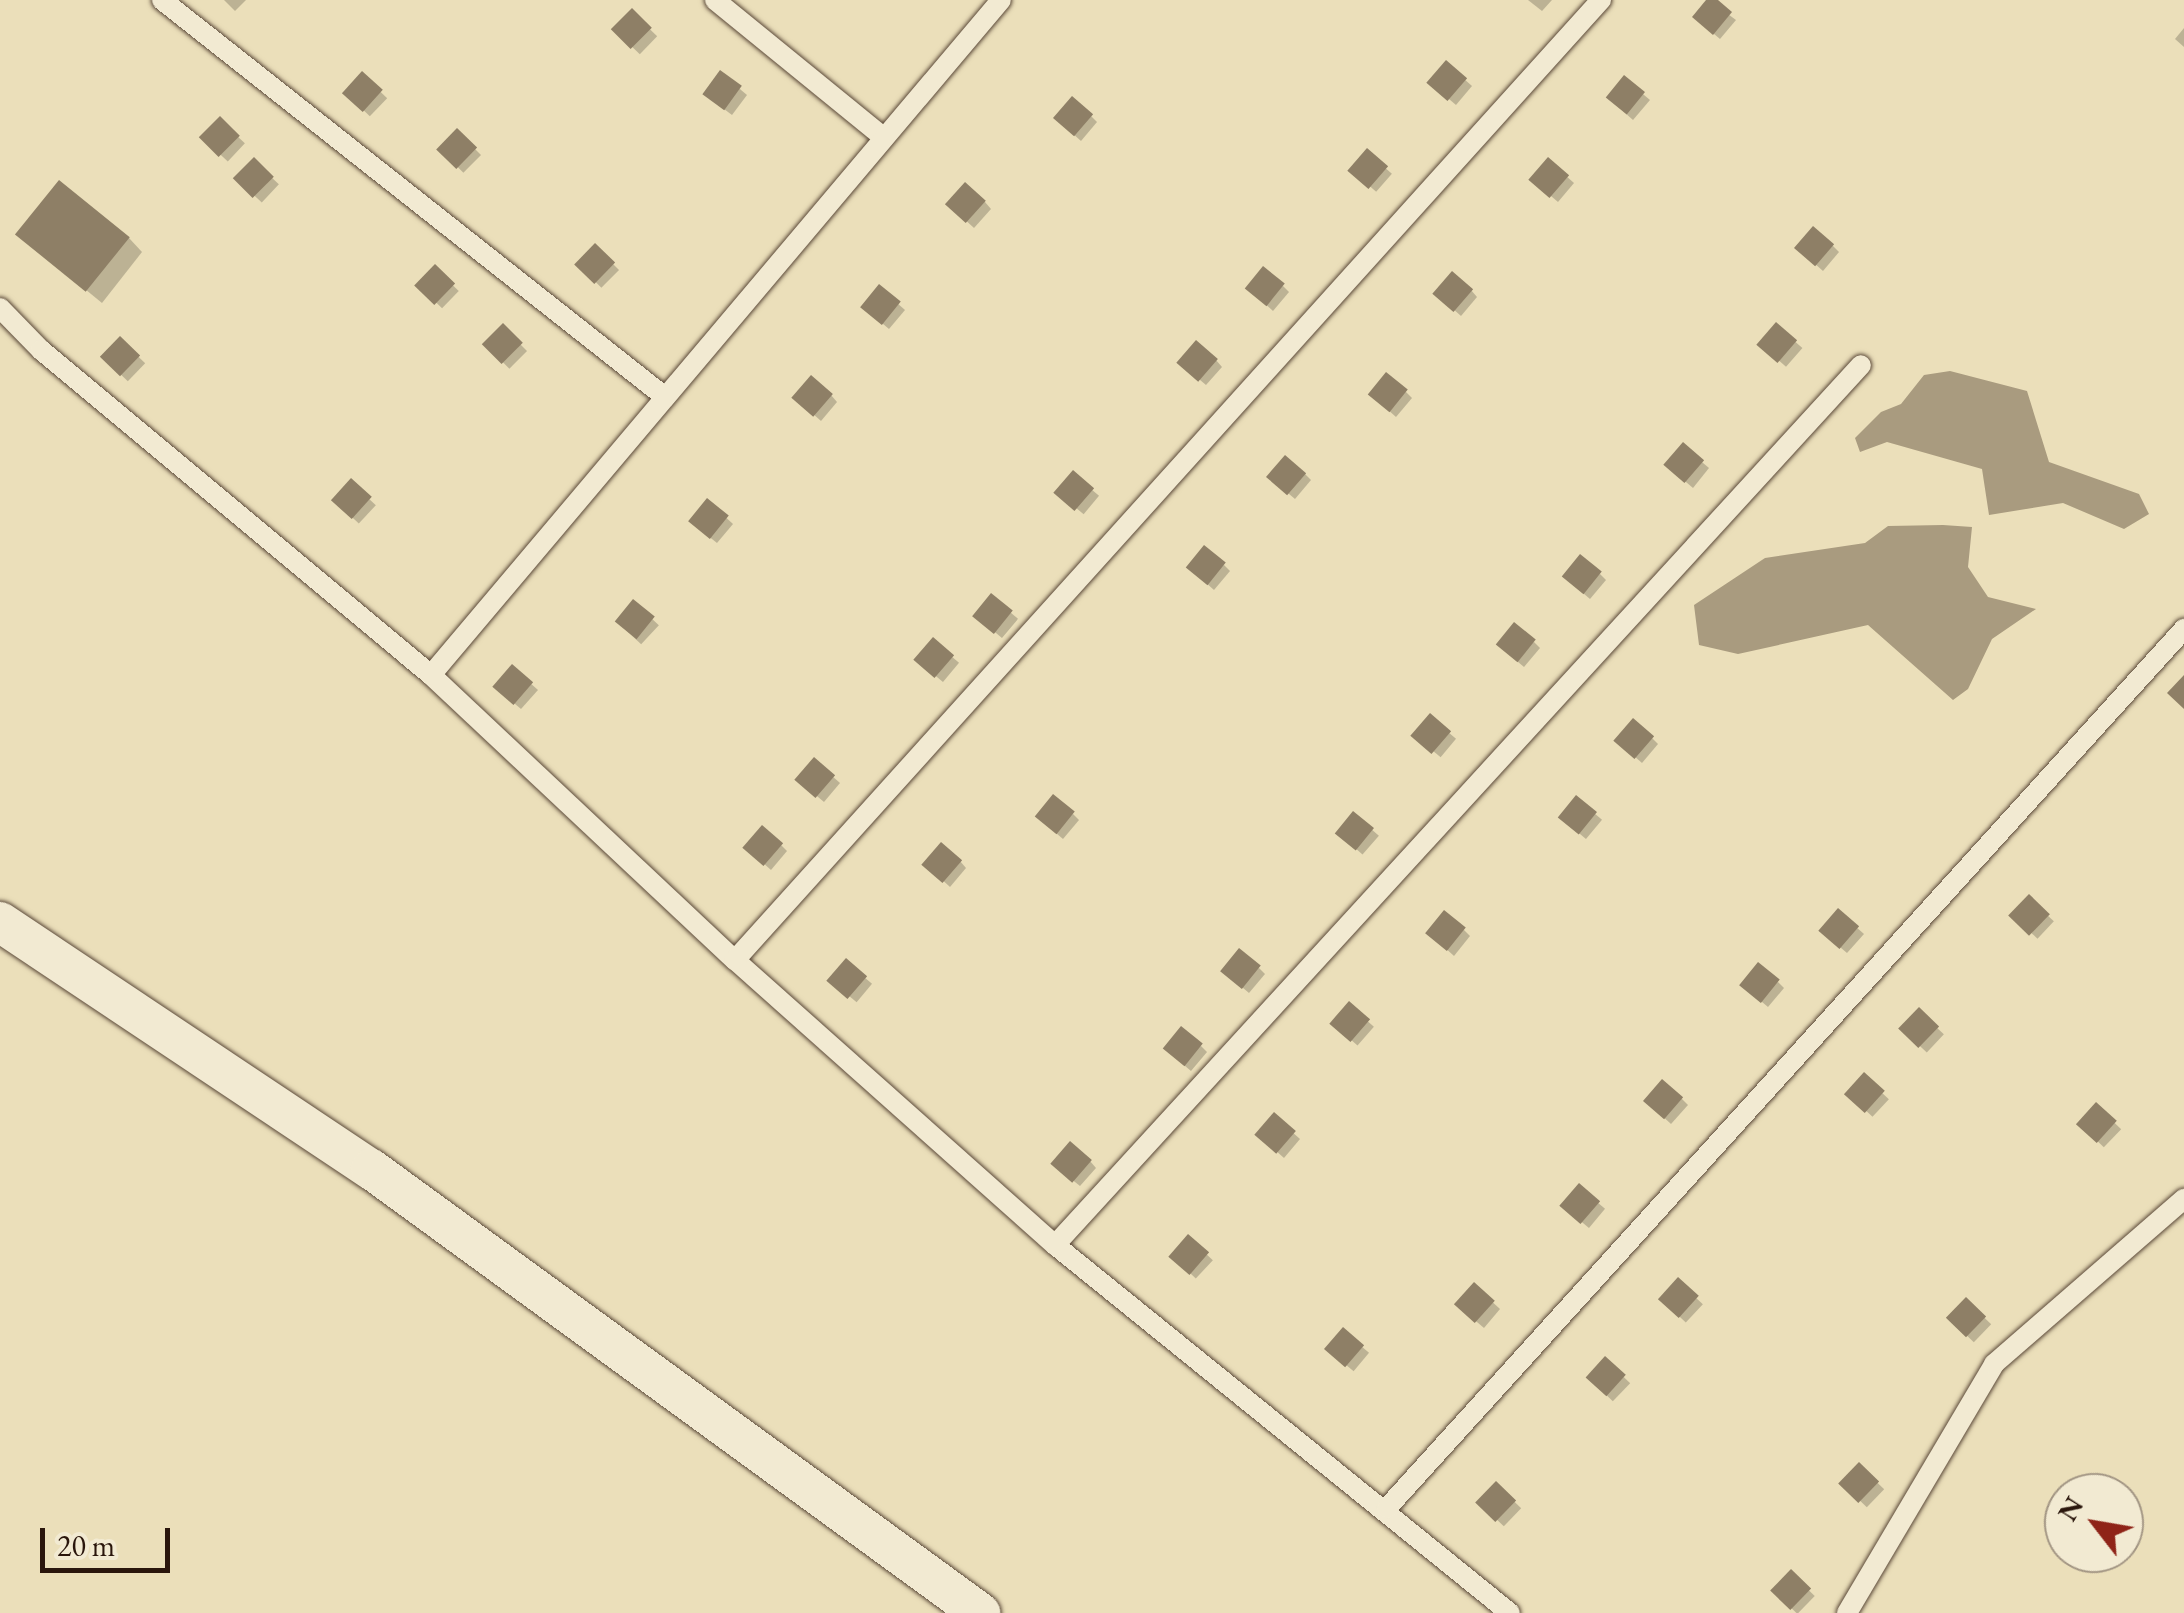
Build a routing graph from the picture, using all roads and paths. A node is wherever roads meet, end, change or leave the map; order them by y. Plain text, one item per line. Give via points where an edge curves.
1 (162, 0) edge
2 (714, 0) edge
3 (1001, 0) edge
4 (1601, 0) edge
5 (884, 138) junction
6 (0, 308) edge
7 (1861, 365) dead end
8 (665, 398) junction
9 (2184, 629) edge
10 (431, 675) junction
11 (0, 922) edge
12 (735, 960) junction
13 (2184, 1199) edge
14 (1056, 1245) junction
15 (1387, 1508) junction
16 (980, 1613) edge
17 (1510, 1613) edge
18 (1846, 1613) edge

1 - 8 lane
2 - 5 lane
3 - 5 lane
4 - 12 lane
5 - 8 lane
6 - 10 lane via 41,350
7 - 14 lane
8 - 10 lane
9 - 15 lane
10 - 12 lane
11 - 16 street via 371,1169
12 - 14 lane
13 - 18 lane via 1994,1364
14 - 15 lane
15 - 17 lane

